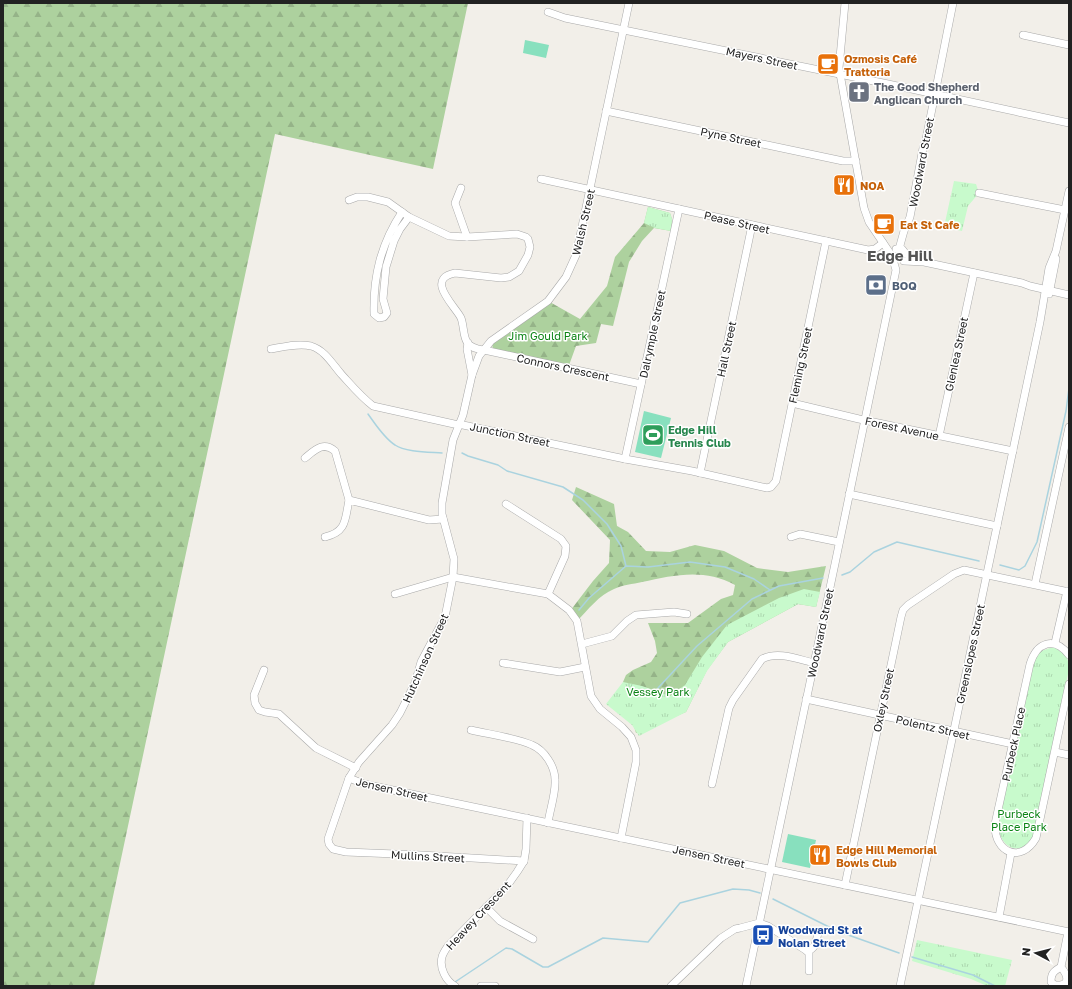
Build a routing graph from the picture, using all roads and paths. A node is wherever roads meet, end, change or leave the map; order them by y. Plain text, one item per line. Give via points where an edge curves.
1 (629, 3) edge
2 (845, 3) edge
3 (953, 3) edge
4 (548, 12) dead end
5 (623, 30) junction
6 (1023, 35) dead end
7 (1069, 45) edge
8 (840, 74) junction
9 (934, 94) junction
10 (606, 111) junction
11 (1069, 123) edge
12 (856, 161) junction
13 (541, 179) dead end
14 (461, 188) dead end
15 (590, 190) junction
16 (1069, 192) edge
17 (979, 193) dead end
18 (349, 200) dead end
19 (679, 209) junction
20 (1065, 210) junction
21 (402, 212) junction
22 (410, 217) junction
23 (752, 225) junction
24 (467, 237) junction
25 (826, 241) junction
26 (883, 244) junction
27 (898, 249) junction
28 (906, 254) junction
29 (893, 258) junction
30 (903, 262) junction
31 (924, 262) junction
32 (974, 273) junction
33 (894, 280) junction
34 (1048, 288) junction
35 (1069, 291) edge
36 (1069, 295) edge
37 (468, 343) junction
38 (271, 350) dead end
39 (484, 350) junction
40 (472, 375) junction
41 (641, 384) junction
42 (792, 403) junction
43 (865, 420) junction
44 (459, 424) junction
45 (1069, 428) edge
46 (939, 436) junction
47 (1013, 452) junction
48 (305, 458) dead end
49 (625, 459) junction
50 (700, 472) junction
51 (771, 487) joint
52 (849, 494) junction
53 (349, 500) junction
54 (506, 504) dead end
55 (443, 519) junction
56 (997, 526) junction
57 (325, 537) dead end
58 (791, 537) dead end
59 (839, 542) junction
60 (987, 574) junction
61 (453, 577) junction
62 (1035, 584) junction
63 (1068, 591) edge
64 (395, 594) dead end
65 (548, 594) junction
66 (687, 614) dead end
67 (1055, 643) junction
68 (582, 644) junction
69 (1069, 655) edge
70 (503, 663) dead end
71 (814, 663) junction
72 (585, 667) junction
73 (264, 670) dead end
74 (1069, 684) edge
75 (806, 699) junction
76 (880, 715) junction
77 (471, 730) dead end
78 (954, 732) junction
79 (1013, 744) junction
80 (1055, 752) junction
81 (1069, 755) edge
82 (356, 768) junction
83 (350, 778) junction
84 (712, 784) dead end
85 (527, 818) junction
86 (548, 823) junction
87 (621, 838) junction
88 (333, 849) joint
89 (1011, 853) junction
90 (524, 860) junction
91 (770, 869) junction
92 (845, 885) junction
93 (918, 901) junction
94 (486, 907) junction
95 (999, 917) junction
96 (759, 923) junction
97 (1069, 932) edge
98 (818, 933) dead end
99 (533, 938) dead end
100 (807, 951) junction
101 (1062, 967) dead end
102 (809, 971) dead end
103 (680, 978) junction
104 (455, 986) edge
105 (481, 986) edge
106 (495, 986) edge
107 (671, 986) edge
108 (680, 986) edge
109 (746, 986) edge
110 (899, 986) edge

1 - 5 street, Walsh Street
2 - 8 street via 839,58
3 - 9 street, Woodward Street
4 - 5 street, Mayers Street
5 - 8 street, Mayers Street
5 - 10 street, Walsh Street
6 - 7 street
8 - 9 street, Mayers Street
8 - 12 street
9 - 11 street, Mayers Street
9 - 27 street, Woodward Street via 910,217
10 - 12 street, Pyne Street via 843,161
10 - 15 street, Walsh Street
12 - 26 street via 866,216
13 - 15 street, Pease Street
14 - 24 street via 455,203
15 - 19 street, Pease Street
15 - 39 street, Walsh Street via 576,255 566,277 548,301 491,341
16 - 20 street, Greenslopes Street
17 - 20 street
18 - 21 street via 368,197 388,202
19 - 23 street, Pease Street
19 - 41 street, Dalrymple Street
20 - 34 street, Greenslopes Street
21 - 22 street
21 - 22 street via 384,243 378,265 374,314 379,318 387,313 383,296 389,254 400,229
22 - 24 street via 444,234
23 - 25 street, Pease Street
23 - 50 street, Hall Street
24 - 37 street via 517,234 528,239 530,247 522,266 516,274 509,277 455,273 444,279 444,295 461,319
25 - 26 street, Pease Street via 868,250
25 - 42 street, Fleming Street
26 - 27 street
26 - 29 street
27 - 28 street via 904,250
27 - 29 street via 894,252
28 - 30 street
28 - 31 street
29 - 30 street via 898,263
29 - 33 street, Woodward Street via 896,270
30 - 31 street
30 - 33 street, Woodward Street
31 - 32 street
32 - 34 street via 1022,283 1031,282
32 - 46 street, Glenlea Street
33 - 43 street, Woodward Street
34 - 35 street
34 - 36 street
34 - 47 street, Greenslopes Street
37 - 39 street, Connors Crescent
37 - 40 street
38 - 44 street, Junction Street via 311,346 325,355 373,406
39 - 40 street, Walsh Street via 476,362
39 - 41 street, Connors Crescent
40 - 44 street, Walsh Street
41 - 49 street, Dalrymple Street
42 - 43 street, Forest Avenue
42 - 51 street, Fleming Street via 776,481
43 - 46 street, Forest Avenue
43 - 52 street, Woodward Street
44 - 49 street, Junction Street
44 - 55 street, Hutchinson Street via 448,468
45 - 62 street
46 - 47 street, Forest Avenue
47 - 56 street, Greenslopes Street
48 - 53 street via 320,447 328,447 335,451
49 - 50 street, Junction Street
50 - 51 street, Junction Street via 763,488
52 - 56 street
52 - 59 street, Woodward Street
53 - 55 street via 429,520
53 - 57 street via 342,529
54 - 65 street via 562,539 566,546 565,556
55 - 61 street, Hutchinson Street via 454,559
56 - 60 street, Greenslopes Street
58 - 59 street via 800,534
59 - 71 street, Woodward Street
60 - 62 street, Oxley Street
60 - 76 street, Oxley Street via 969,570 959,571 903,610
60 - 78 street, Greenslopes Street
61 - 64 street
61 - 65 street
61 - 82 street, Hutchinson Street via 446,616 421,662 415,683 400,713
62 - 63 street, Oxley Street
63 - 67 street
65 - 68 street via 569,610 577,620
66 - 68 street via 674,612 636,615 612,636
67 - 69 street
67 - 79 street, Purbeck Place via 1039,648 1032,658
68 - 72 street
70 - 72 street via 560,672
71 - 75 street, Woodward Street
71 - 84 street via 779,655 762,659 729,708
72 - 87 street via 595,703 627,732 636,750 636,762
73 - 82 street via 254,698 259,710 279,714 316,748
74 - 80 street
75 - 76 street, Polentz Street
75 - 91 street, Woodward Street
76 - 78 street, Polentz Street
76 - 92 street, Oxley Street
77 - 86 street via 538,748 552,765 555,779
78 - 79 street, Polentz Street
78 - 93 street, Greenslopes Street
79 - 89 street, Purbeck Place via 995,824 998,840
80 - 81 street
80 - 89 street via 1036,838 1026,848
82 - 83 street, Hutchinson Street
83 - 85 street, Jensen Street via 364,784
83 - 88 street, Hutchinson Street via 328,839
85 - 86 street, Jensen Street
85 - 90 street, Heavey Crescent
86 - 87 street, Jensen Street
87 - 91 street, Jensen Street
88 - 90 street, Mullins Street via 346,852
89 - 95 street
90 - 94 street, Heavey Crescent via 507,886
91 - 92 street, Jensen Street
91 - 96 street, Woodward Street
92 - 93 street, Jensen Street
93 - 95 street, Jensen Street
93 - 110 street, Greenslopes Street
94 - 99 street via 500,921
94 - 104 street, Heavey Crescent via 448,946 442,956 444,975
95 - 97 street, Jensen Street
96 - 100 street via 774,928
96 - 103 street via 735,929 721,938
96 - 109 street, Woodward Street
97 - 101 street
98 - 100 street via 814,948
100 - 102 street
103 - 107 street
103 - 108 street
105 - 106 street

